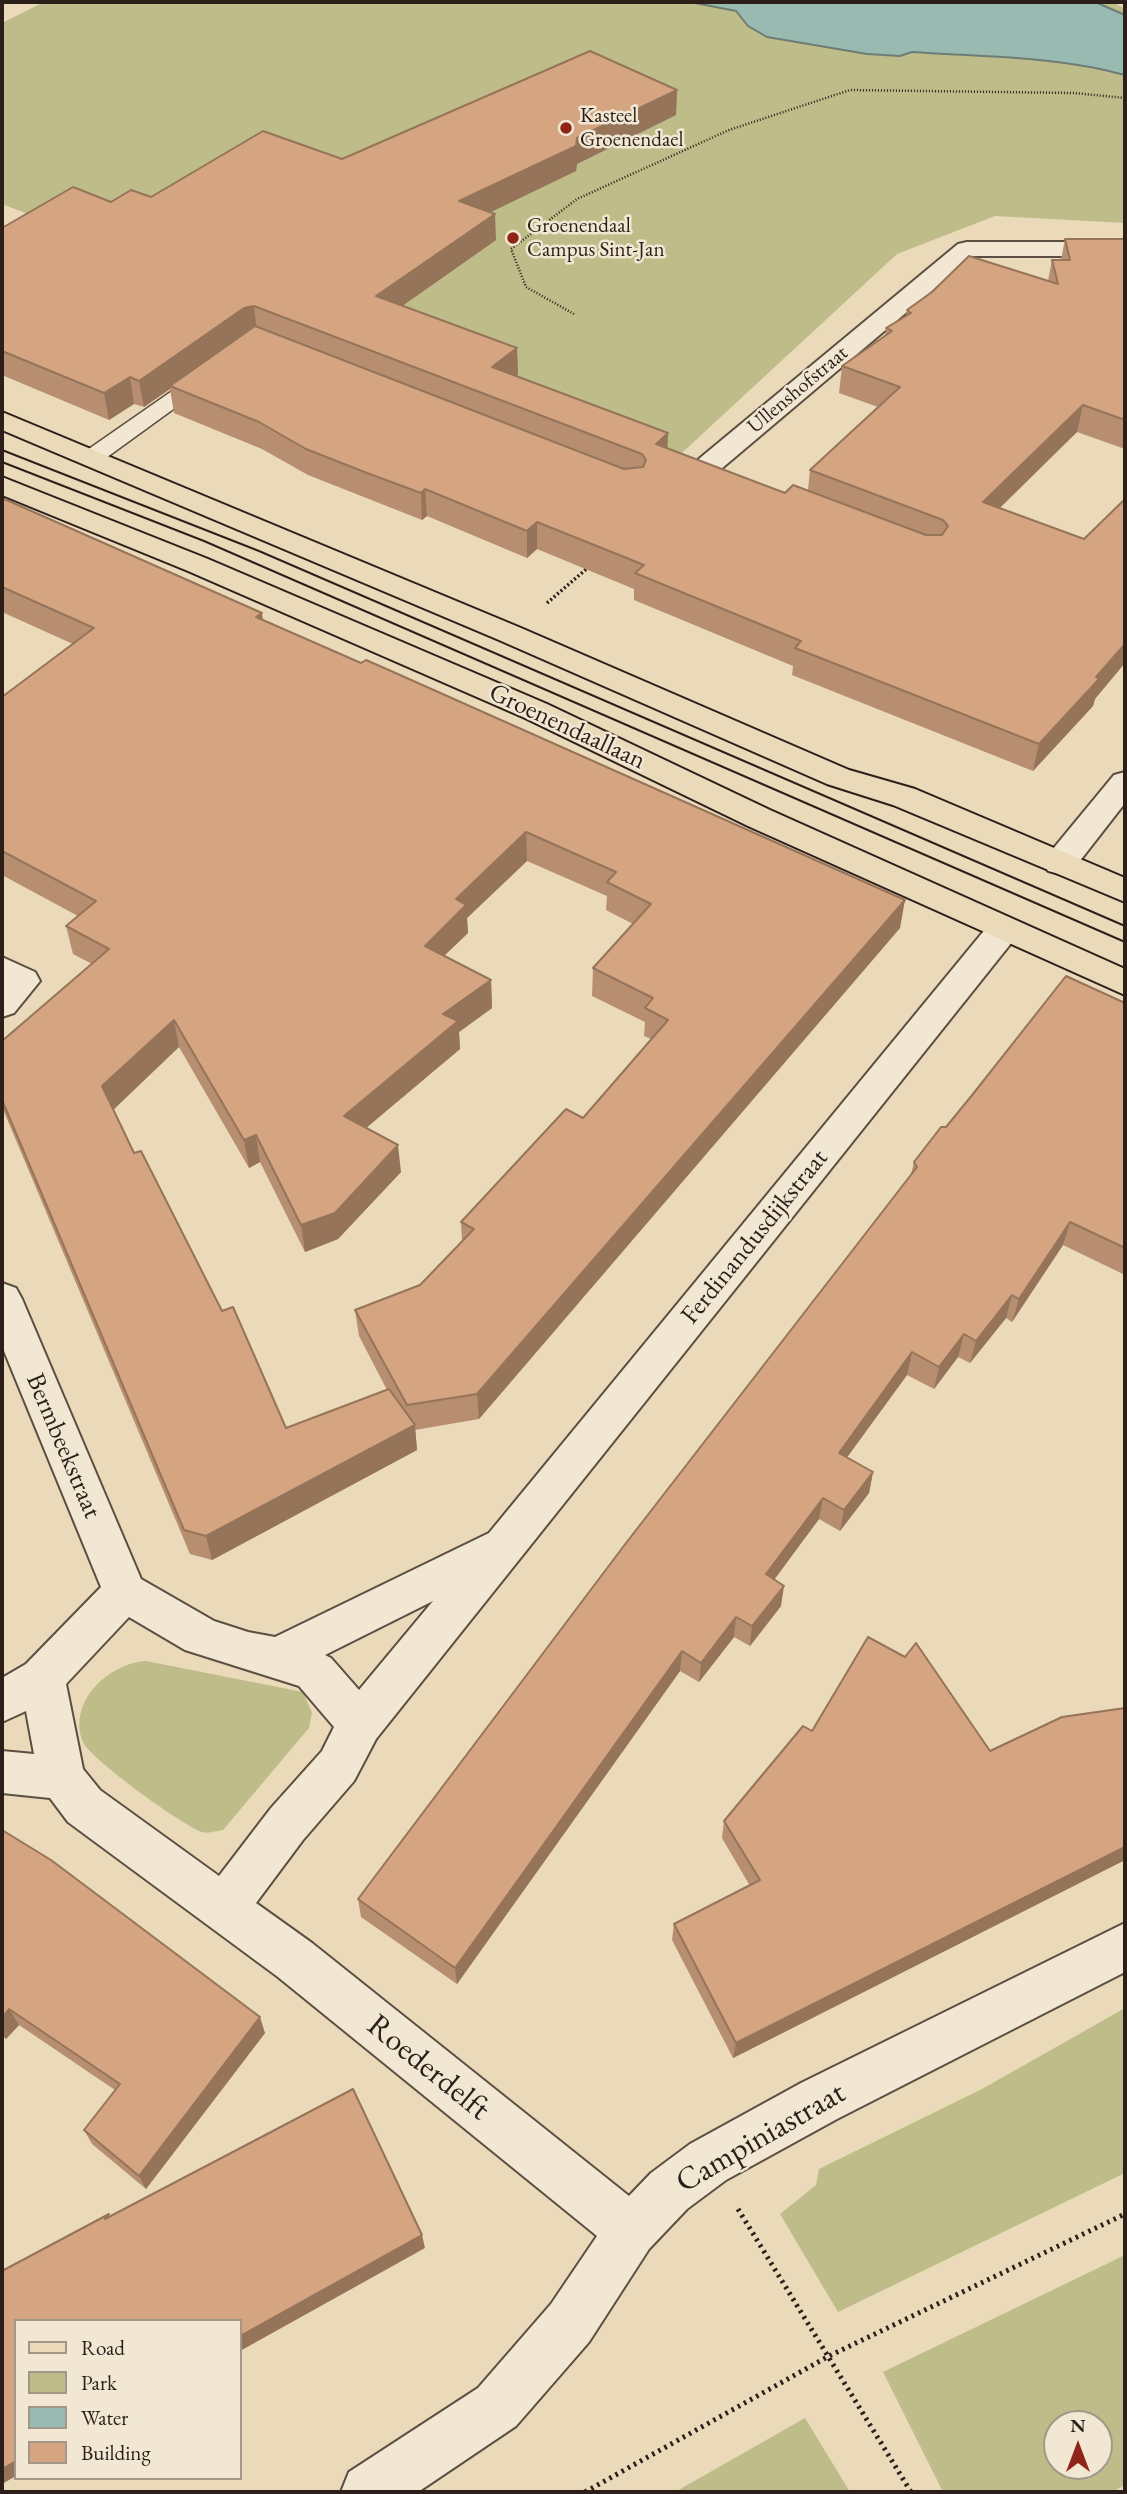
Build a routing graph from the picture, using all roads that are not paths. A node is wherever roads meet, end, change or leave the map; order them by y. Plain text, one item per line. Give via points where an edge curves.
1 (1125, 249) edge
2 (222, 365) edge
3 (2, 420) edge
4 (91, 458) junction
5 (698, 474) joint
6 (725, 481) edge
7 (2, 485) edge
8 (1125, 782) edge
9 (1060, 863) junction
10 (1125, 891) edge
11 (1004, 929) junction
12 (2, 969) edge
13 (1125, 983) edge
14 (2, 1004) edge
15 (2, 1299) edge
16 (504, 1544) junction
17 (125, 1592) junction
18 (278, 1657) junction
19 (42, 1678) junction
20 (2, 1702) edge
21 (360, 1724) junction
22 (2, 1772) edge
23 (62, 1778) junction
24 (224, 1907) junction
25 (1125, 1947) edge
26 (631, 2231) junction
27 (369, 2492) edge

1 - 5 street, Ullenshofstraat via 967,250
2 - 4 lane
3 - 4 main road
4 - 9 main road via 838,777 904,797
5 - 6 lane
7 - 11 main road, Groenendaallaan via 536,711
8 - 9 street
9 - 10 main road
11 - 13 main road, Groenendaallaan
11 - 16 street, Ferdinandusdijkstraat
12 - 14 street via 23,981
15 - 17 street, Bermbeekstraat
16 - 18 street, Ferdinandusdijkstraat
16 - 21 street, Ferdinandusdijkstraat
17 - 18 street via 201,1636
17 - 19 street
18 - 21 street via 315,1672
19 - 20 street
19 - 23 street
21 - 24 street, Ferdinandusdijkstraat via 338,1766
22 - 23 street
23 - 24 street, Roederdelft via 84,1806
24 - 26 street, Roederdelft
25 - 26 street, Campiniastraat via 708,2162 669,2191
26 - 27 street, Campiniastraat via 570,2323 497,2407

